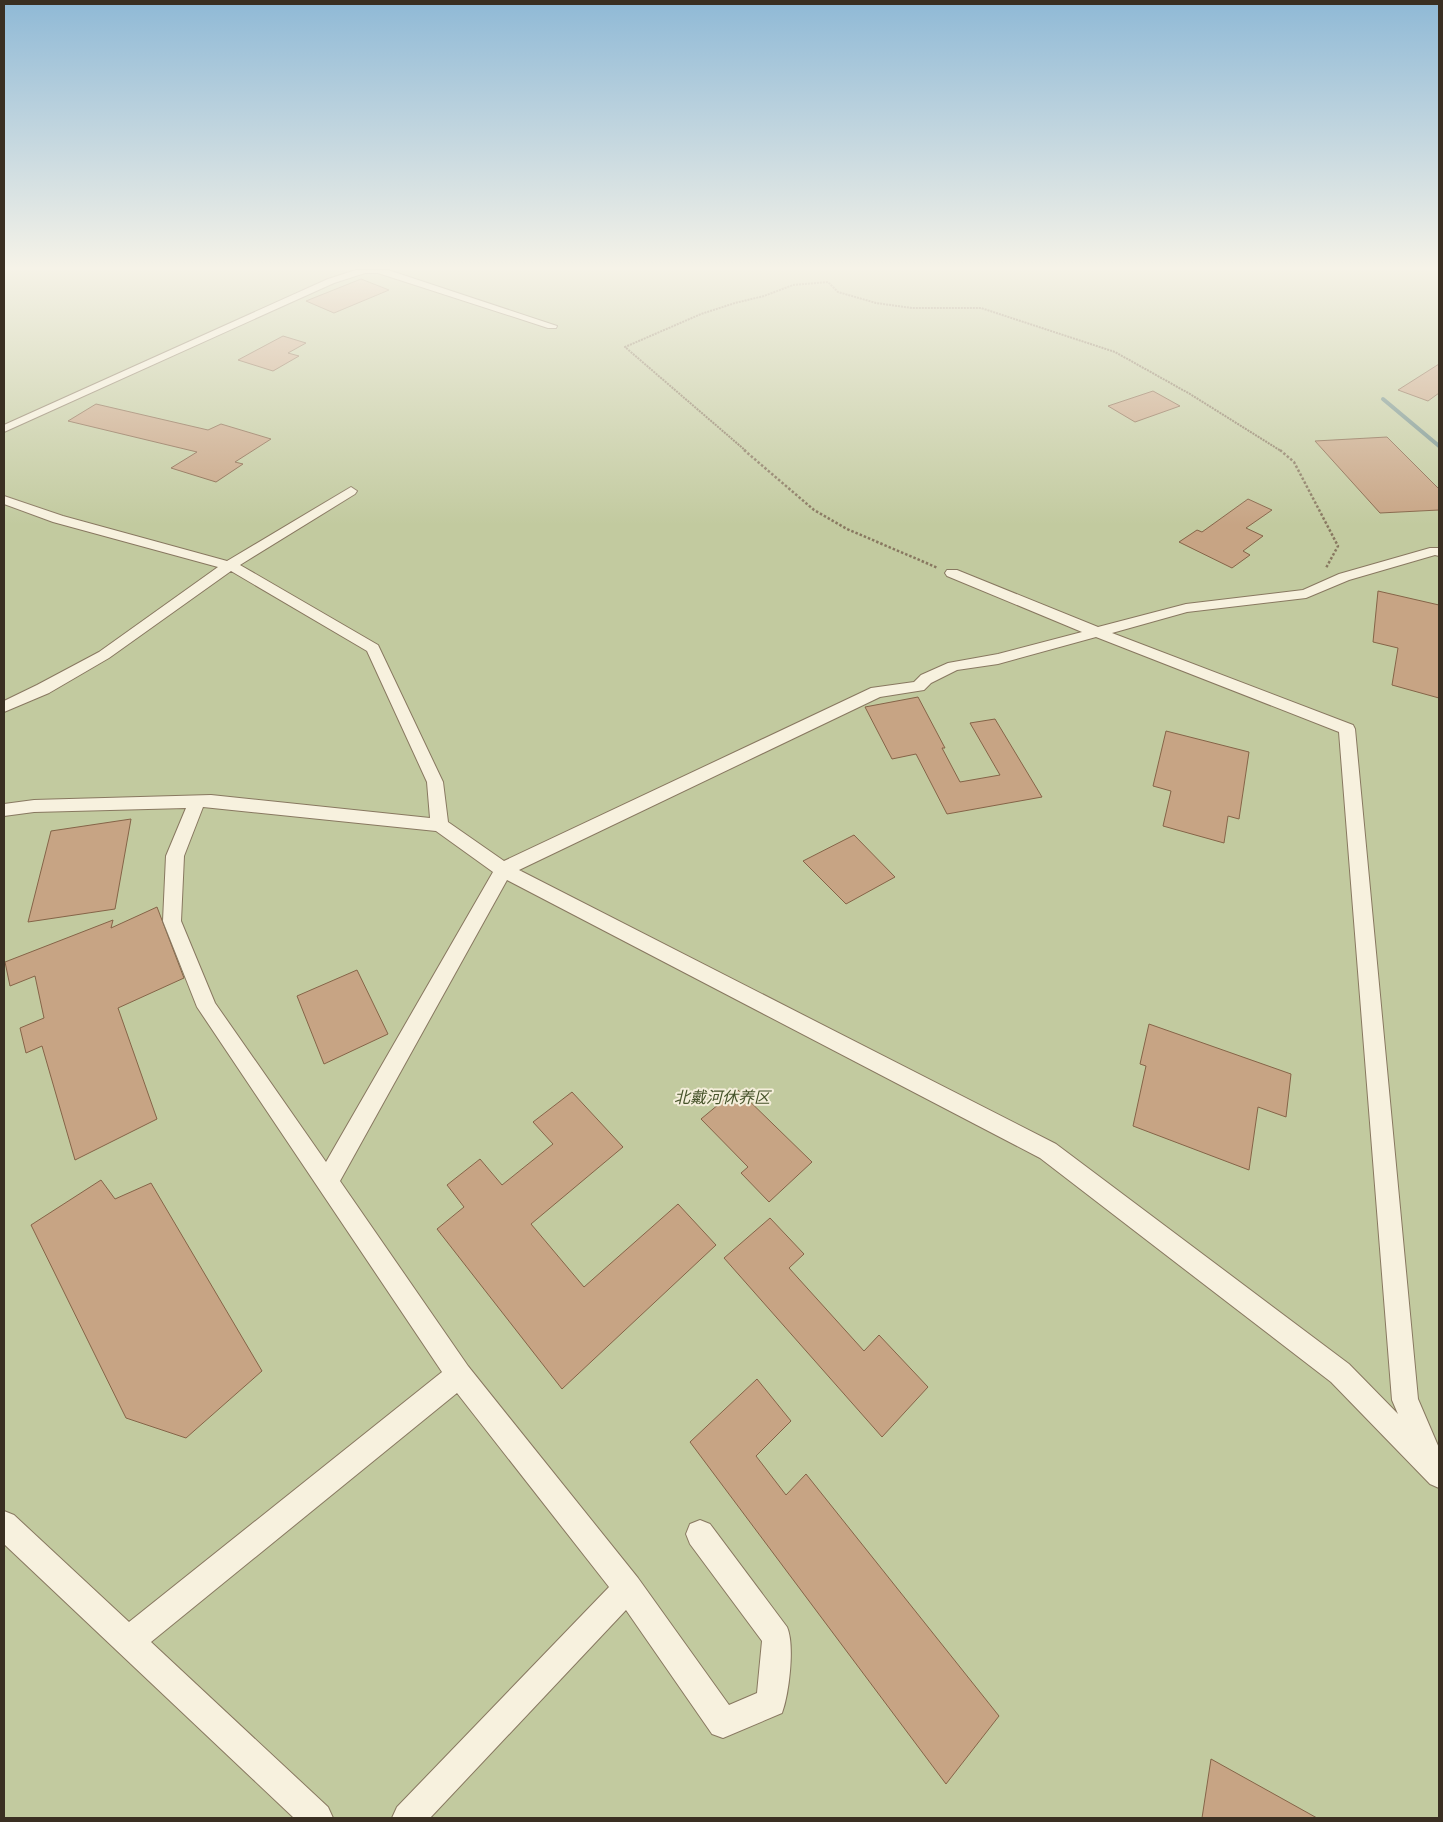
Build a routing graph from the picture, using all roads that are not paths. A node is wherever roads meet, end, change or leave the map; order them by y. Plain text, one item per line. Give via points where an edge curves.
1 (167, 355) edge
2 (4, 429) edge
3 (351, 491) dead end
4 (4, 500) edge
5 (1439, 552) edge
6 (229, 566) junction
7 (952, 573) road end
8 (1097, 632) junction
9 (4, 706) edge
10 (197, 802) junction
11 (4, 810) edge
12 (440, 825) junction
13 (503, 870) junction
14 (327, 1182) junction
15 (459, 1375) junction
16 (1437, 1472) edge
17 (4, 1525) edge
18 (700, 1534) dead end
19 (628, 1588) junction
20 (128, 1642) junction
21 (317, 1818) edge
22 (408, 1818) edge

1 - 2 street
3 - 6 street
4 - 6 street via 58,519
5 - 8 street via 1344,577 1306,594 1186,608
6 - 9 street via 104,655 43,690
6 - 12 street via 373,648 435,782
7 - 8 street
8 - 13 street via 998,659 953,666 919,686 877,692
8 - 16 street via 1347,729 1405,1400
10 - 11 street via 34,806
10 - 12 street
10 - 14 street via 175,856 172,921 207,1007
12 - 13 street
13 - 14 street
13 - 16 street via 1048,1151 1340,1372
14 - 15 street
15 - 19 street
15 - 20 street
17 - 20 street
18 - 19 street via 777,1637 771,1702 723,1723
19 - 22 street
20 - 21 street

